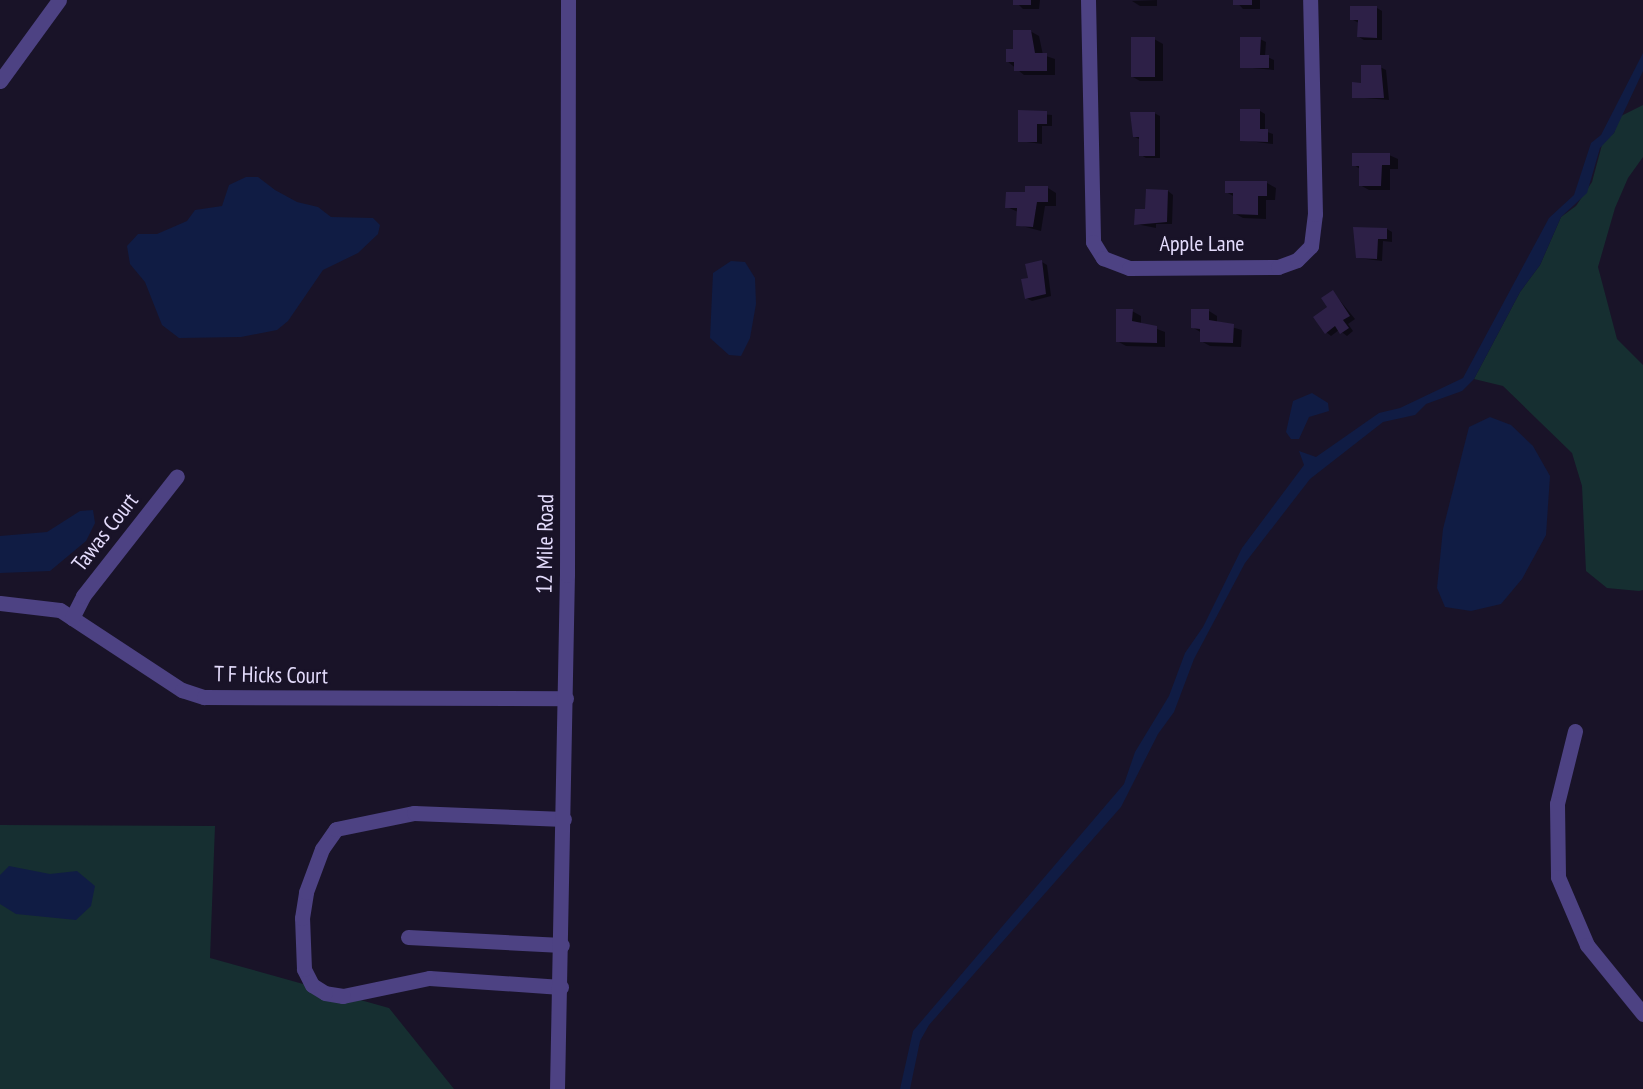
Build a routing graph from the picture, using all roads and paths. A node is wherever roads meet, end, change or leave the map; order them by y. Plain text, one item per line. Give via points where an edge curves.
1 (59, 0) edge
2 (568, 0) edge
3 (1088, 0) edge
4 (1310, 0) edge
5 (0, 81) edge
6 (177, 476) dead end
7 (0, 603) edge
8 (72, 618) junction
9 (566, 698) junction
10 (1575, 731) dead end
11 (564, 819) junction
12 (408, 937) dead end
13 (562, 945) junction
14 (561, 987) junction
15 (1643, 1014) edge
16 (557, 1089) edge

1 - 5 street
2 - 9 street, 12 Mile Road via 571,264
3 - 4 street, Apple Lane via 1093,242 1103,258 1128,268 1278,267 1297,260 1311,246 1315,214
6 - 8 street, Tawas Court via 83,596
7 - 8 street, T F Hicks Court via 60,610
8 - 9 street, T F Hicks Court via 182,690 204,697
9 - 11 street, 12 Mile Road
10 - 15 street via 1557,804 1558,877 1587,945
11 - 13 street, 12 Mile Road
11 - 14 street via 414,813 336,829 322,849 306,892 302,918 304,969 312,985 325,993 343,996 429,978
12 - 13 street
13 - 14 street, 12 Mile Road
14 - 16 street, 12 Mile Road

